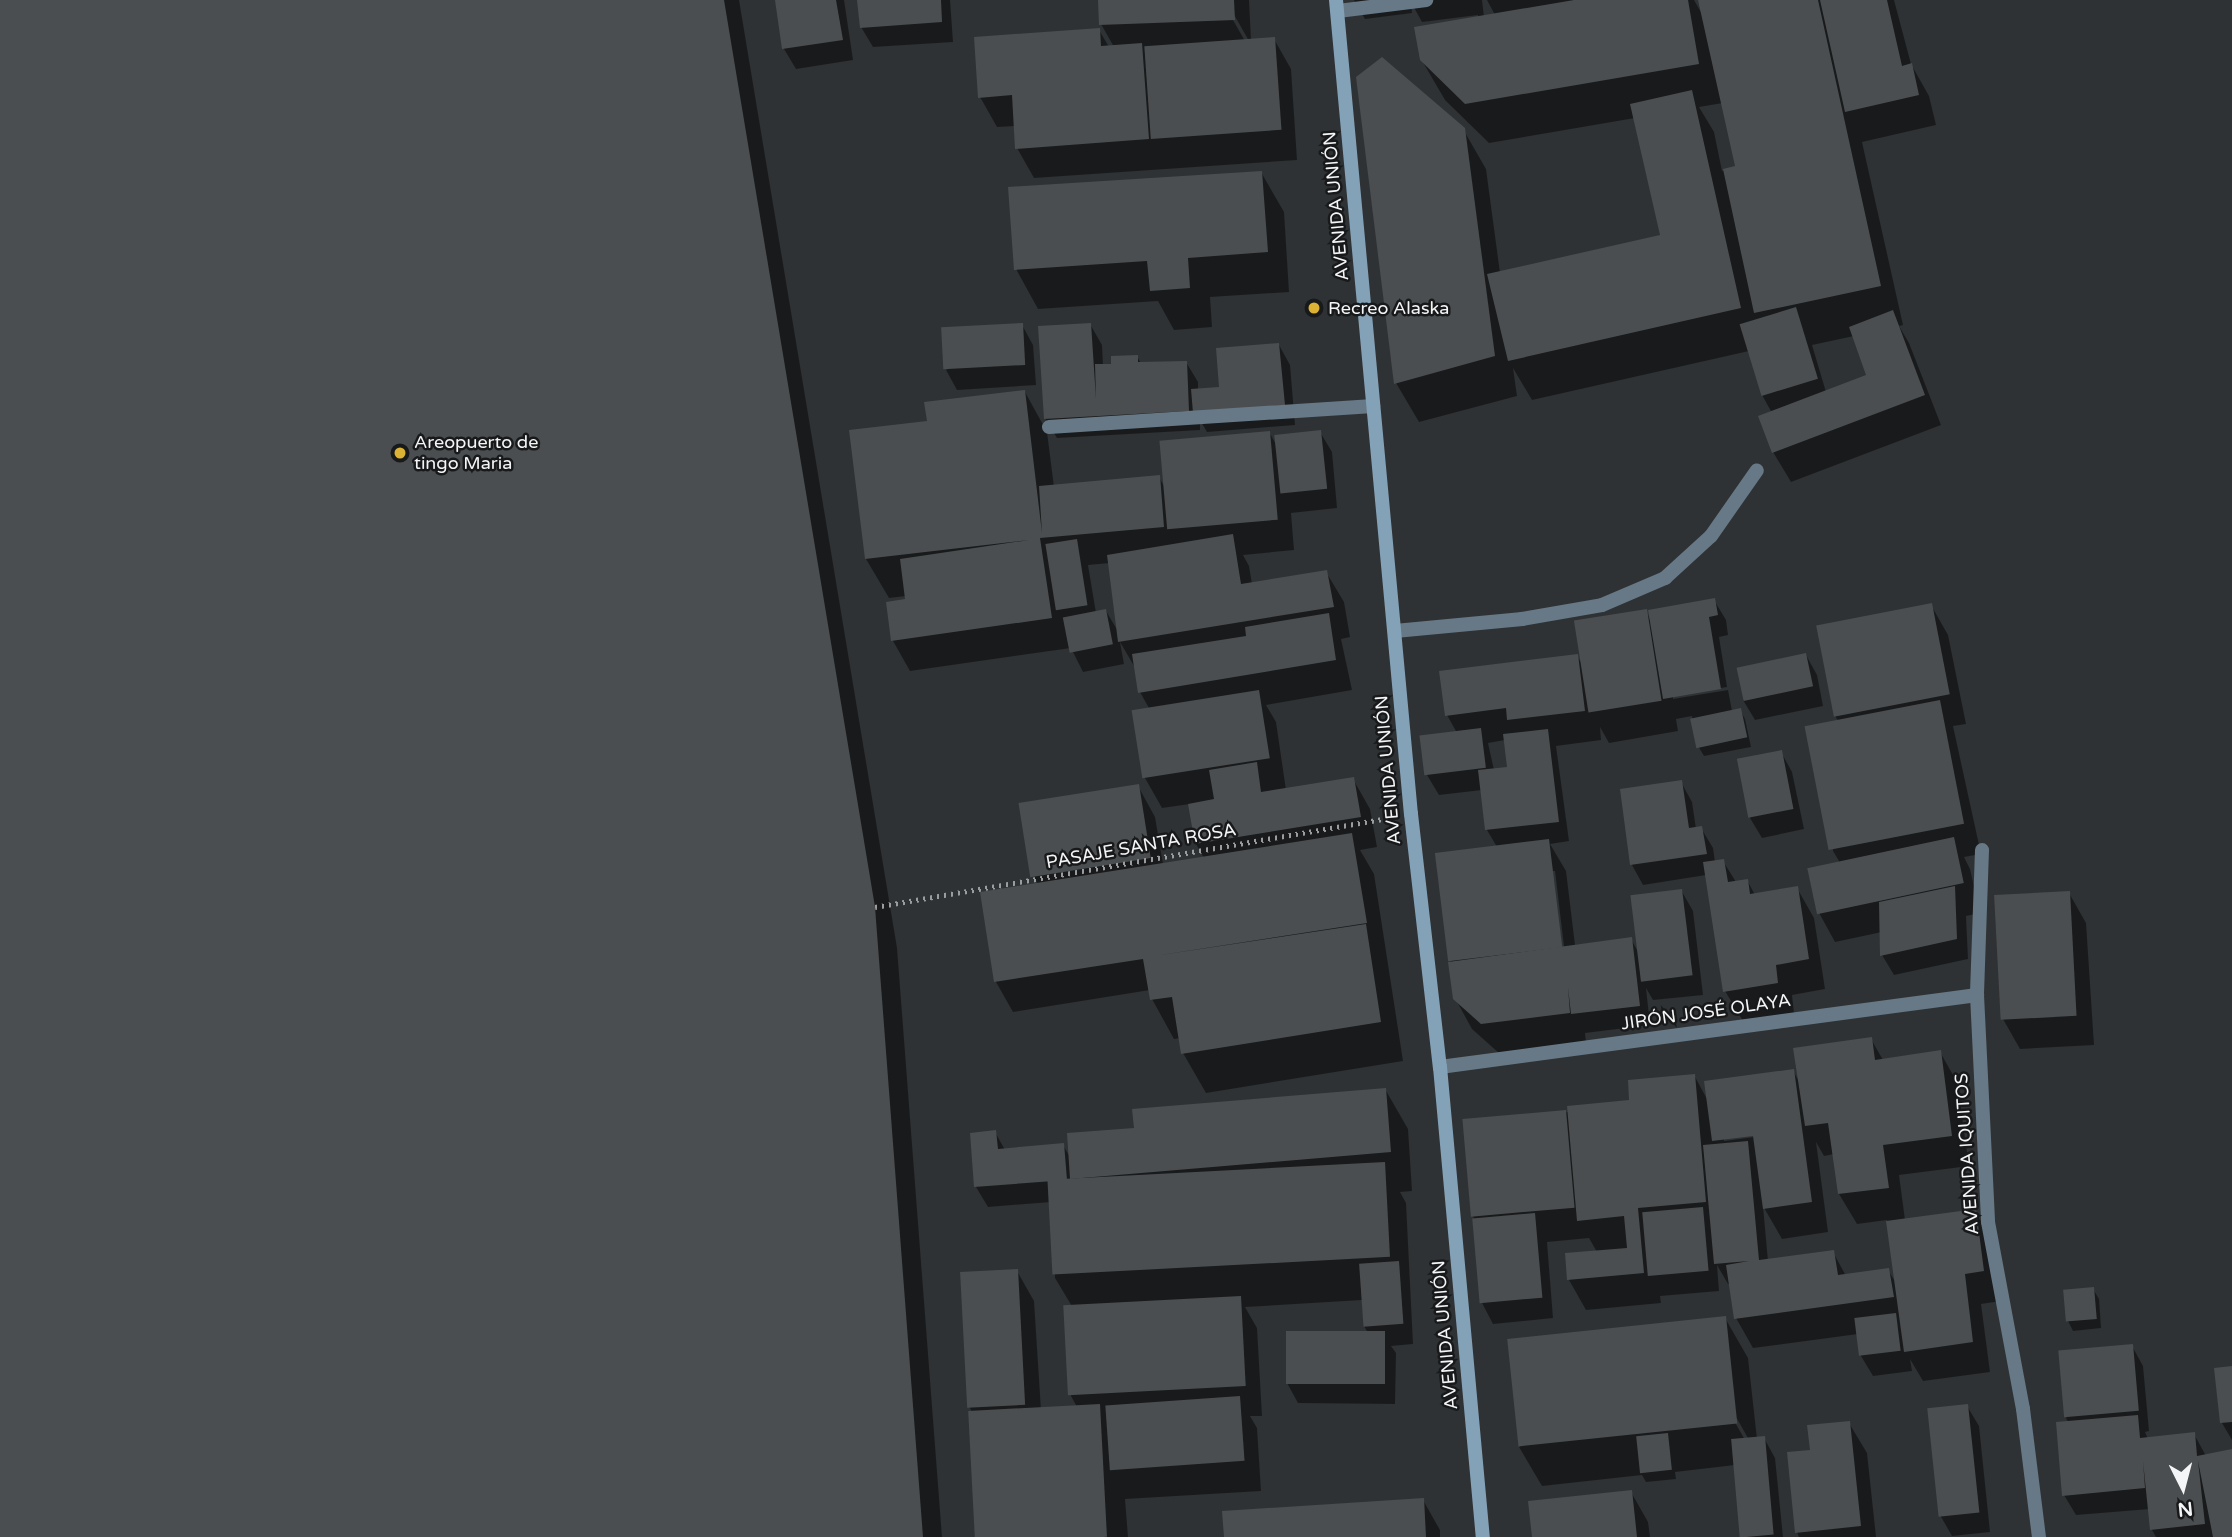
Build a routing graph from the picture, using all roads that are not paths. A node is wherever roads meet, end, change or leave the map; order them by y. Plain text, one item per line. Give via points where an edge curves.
1 (1426, 0) edge
2 (1337, 6) edge
3 (1373, 406) junction
4 (1049, 427) dead end
5 (1757, 470) dead end
6 (1395, 631) junction
7 (1982, 850) dead end
8 (1977, 995) junction
9 (1440, 1066) junction
10 (1483, 1537) edge
11 (2039, 1537) edge

1 - 2 street
2 - 3 main road, AVENIDA UNIÓN
3 - 4 street
3 - 6 main road, AVENIDA UNIÓN
5 - 6 street via 1711,536 1665,578 1602,606
6 - 9 main road, AVENIDA UNIÓN
7 - 8 street, AVENIDA IQUITOS
8 - 9 street, JIRÓN JOSÉ OLAYA
8 - 11 street, AVENIDA IQUITOS via 1988,1222 2023,1409
9 - 10 main road, AVENIDA UNIÓN

